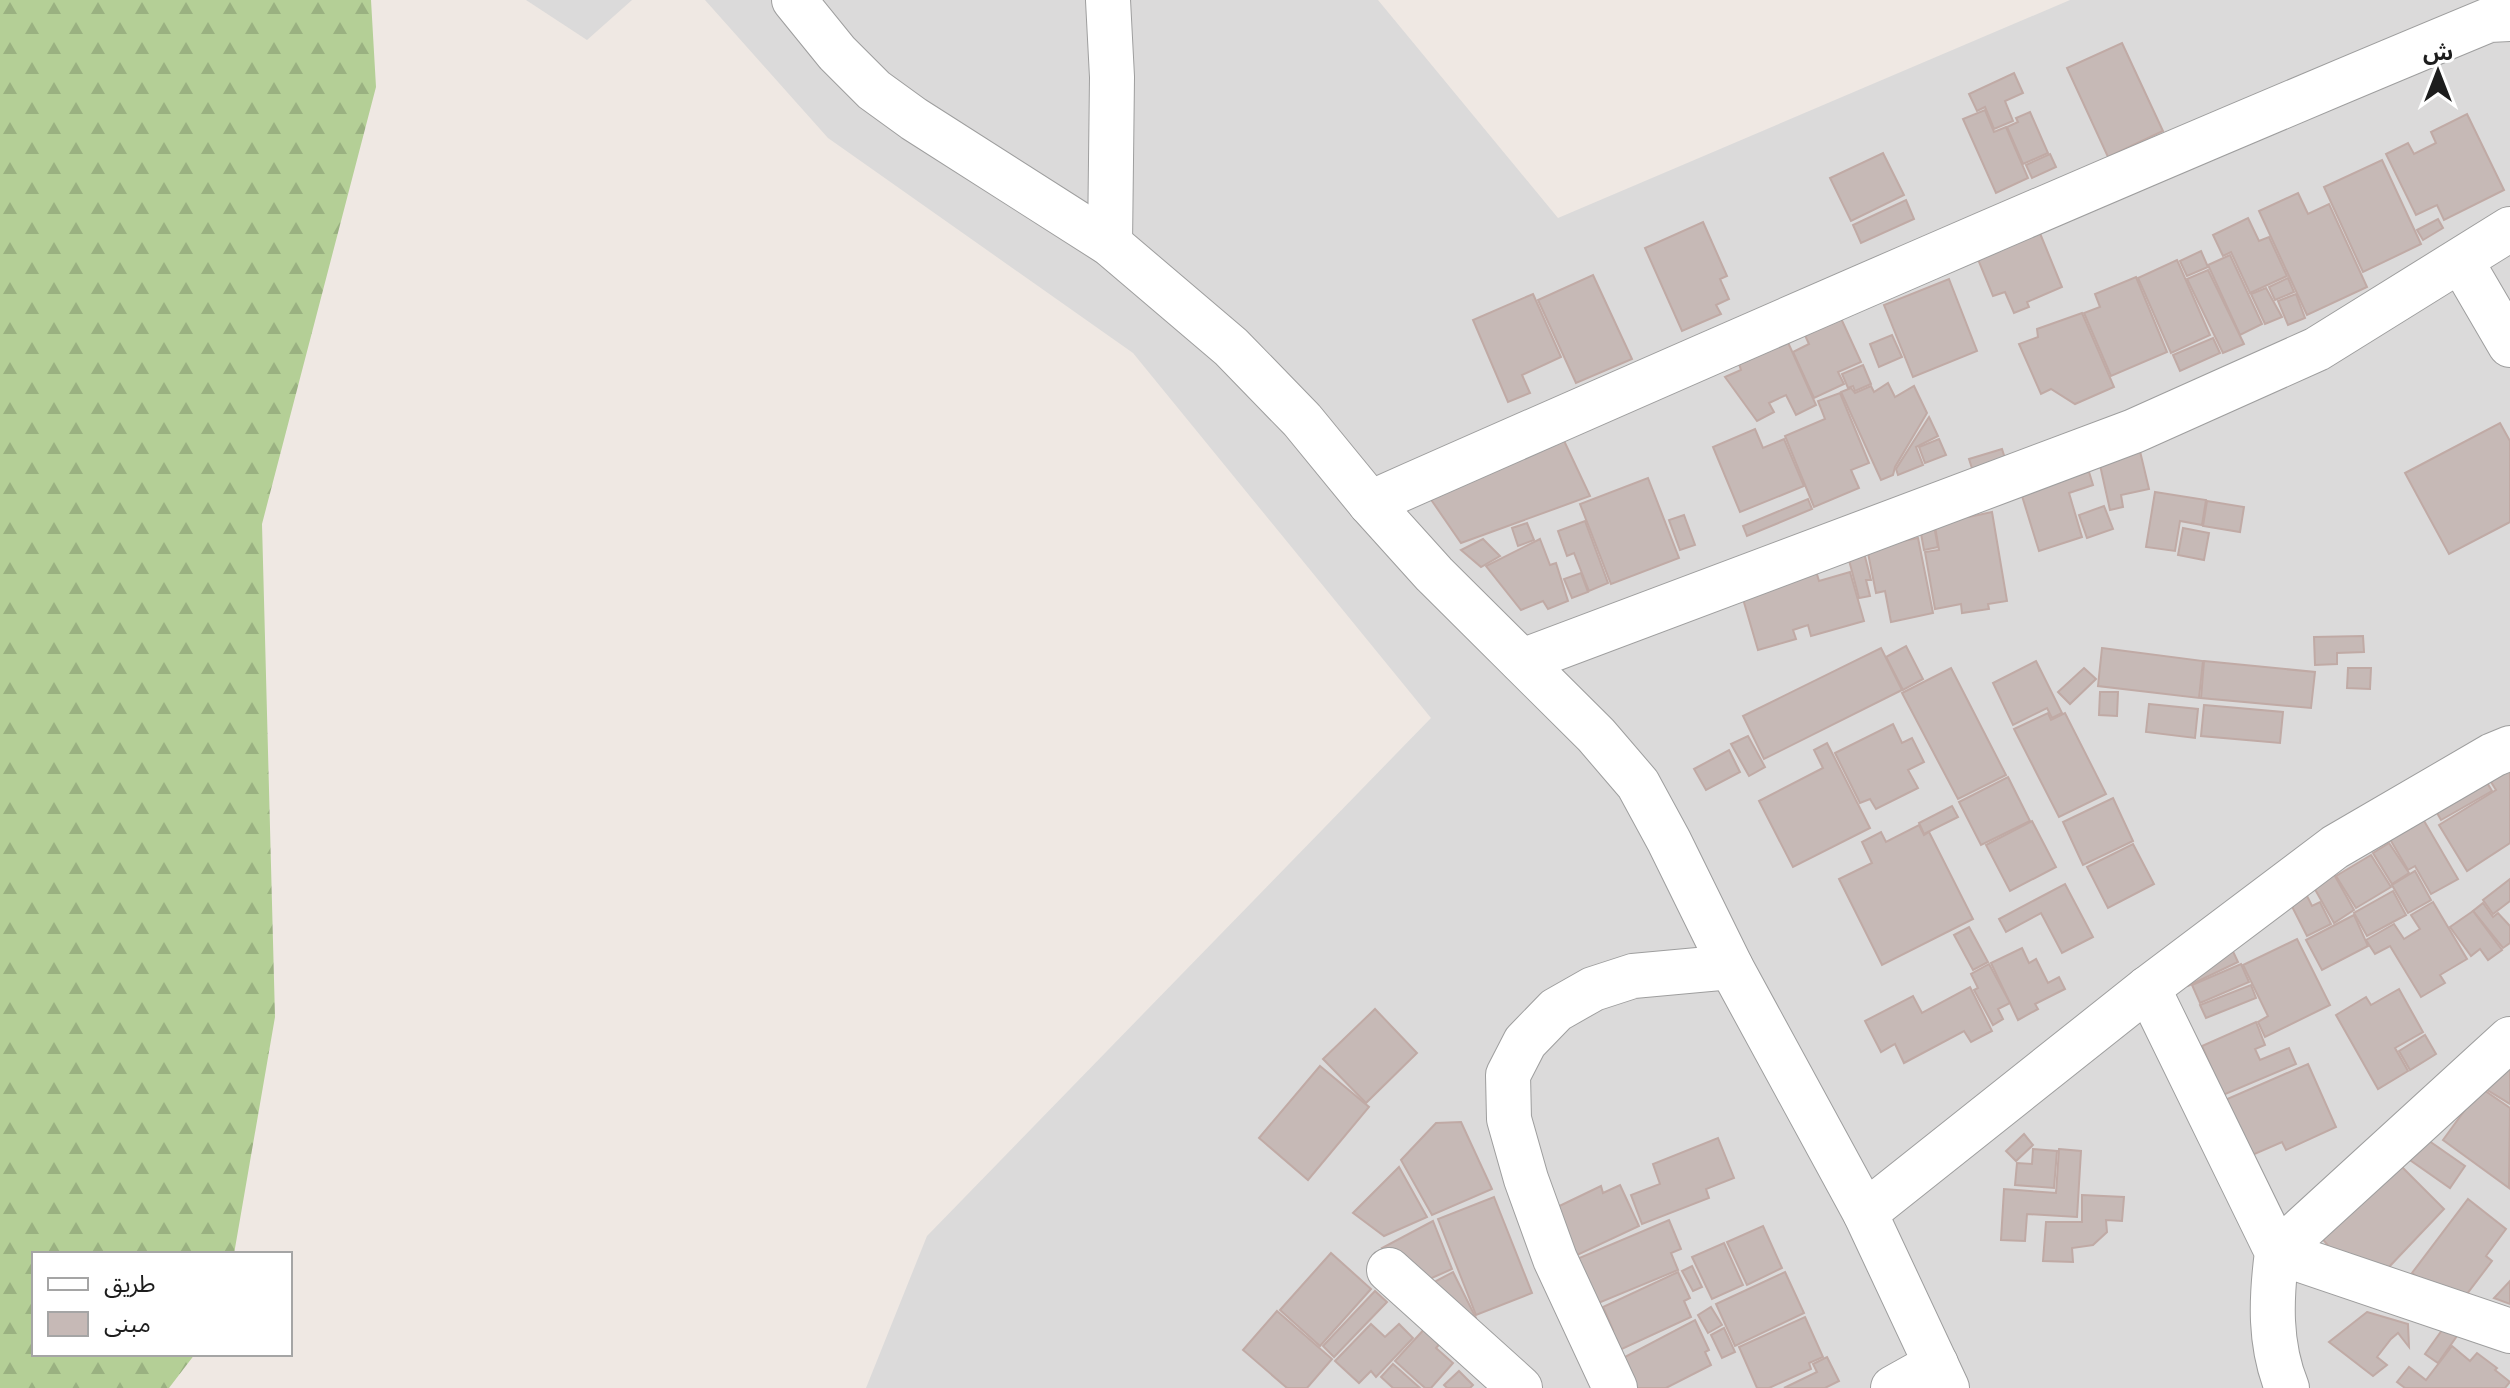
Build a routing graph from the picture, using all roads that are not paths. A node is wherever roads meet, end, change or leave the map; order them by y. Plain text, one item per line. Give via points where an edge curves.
1 (794, 0) edge
2 (1108, 0) edge
3 (2510, 19) edge
4 (2510, 229) edge
5 (1110, 244) junction
6 (2461, 261) junction
7 (2510, 345) edge
8 (1370, 503) junction
9 (1522, 661) junction
10 (2510, 748) edge
11 (1731, 967) junction
12 (2148, 988) junction
13 (2510, 1039) edge
14 (1865, 1213) junction
15 (2277, 1252) junction
16 (1389, 1270) dead end
17 (2510, 1331) edge
18 (1942, 1376) edge
19 (1520, 1388) edge
20 (1615, 1388) edge
21 (1893, 1388) edge
22 (2287, 1388) edge

1 - 5 street via 874,90
2 - 5 street
3 - 8 street via 2489,20 2277,108
4 - 6 street
5 - 8 street via 1231,347 1302,420
6 - 7 street
6 - 9 street via 2317,349 2134,431
8 - 9 street
9 - 11 street via 1638,784
10 - 12 street via 2335,847
11 - 14 street
11 - 20 street via 1633,976 1593,989 1556,1010 1525,1042 1508,1075 1509,1119 1526,1179 1555,1259
12 - 14 street
12 - 15 street
13 - 15 street
14 - 18 street
15 - 17 street
15 - 22 street via 2272,1332
16 - 19 street
18 - 21 street

